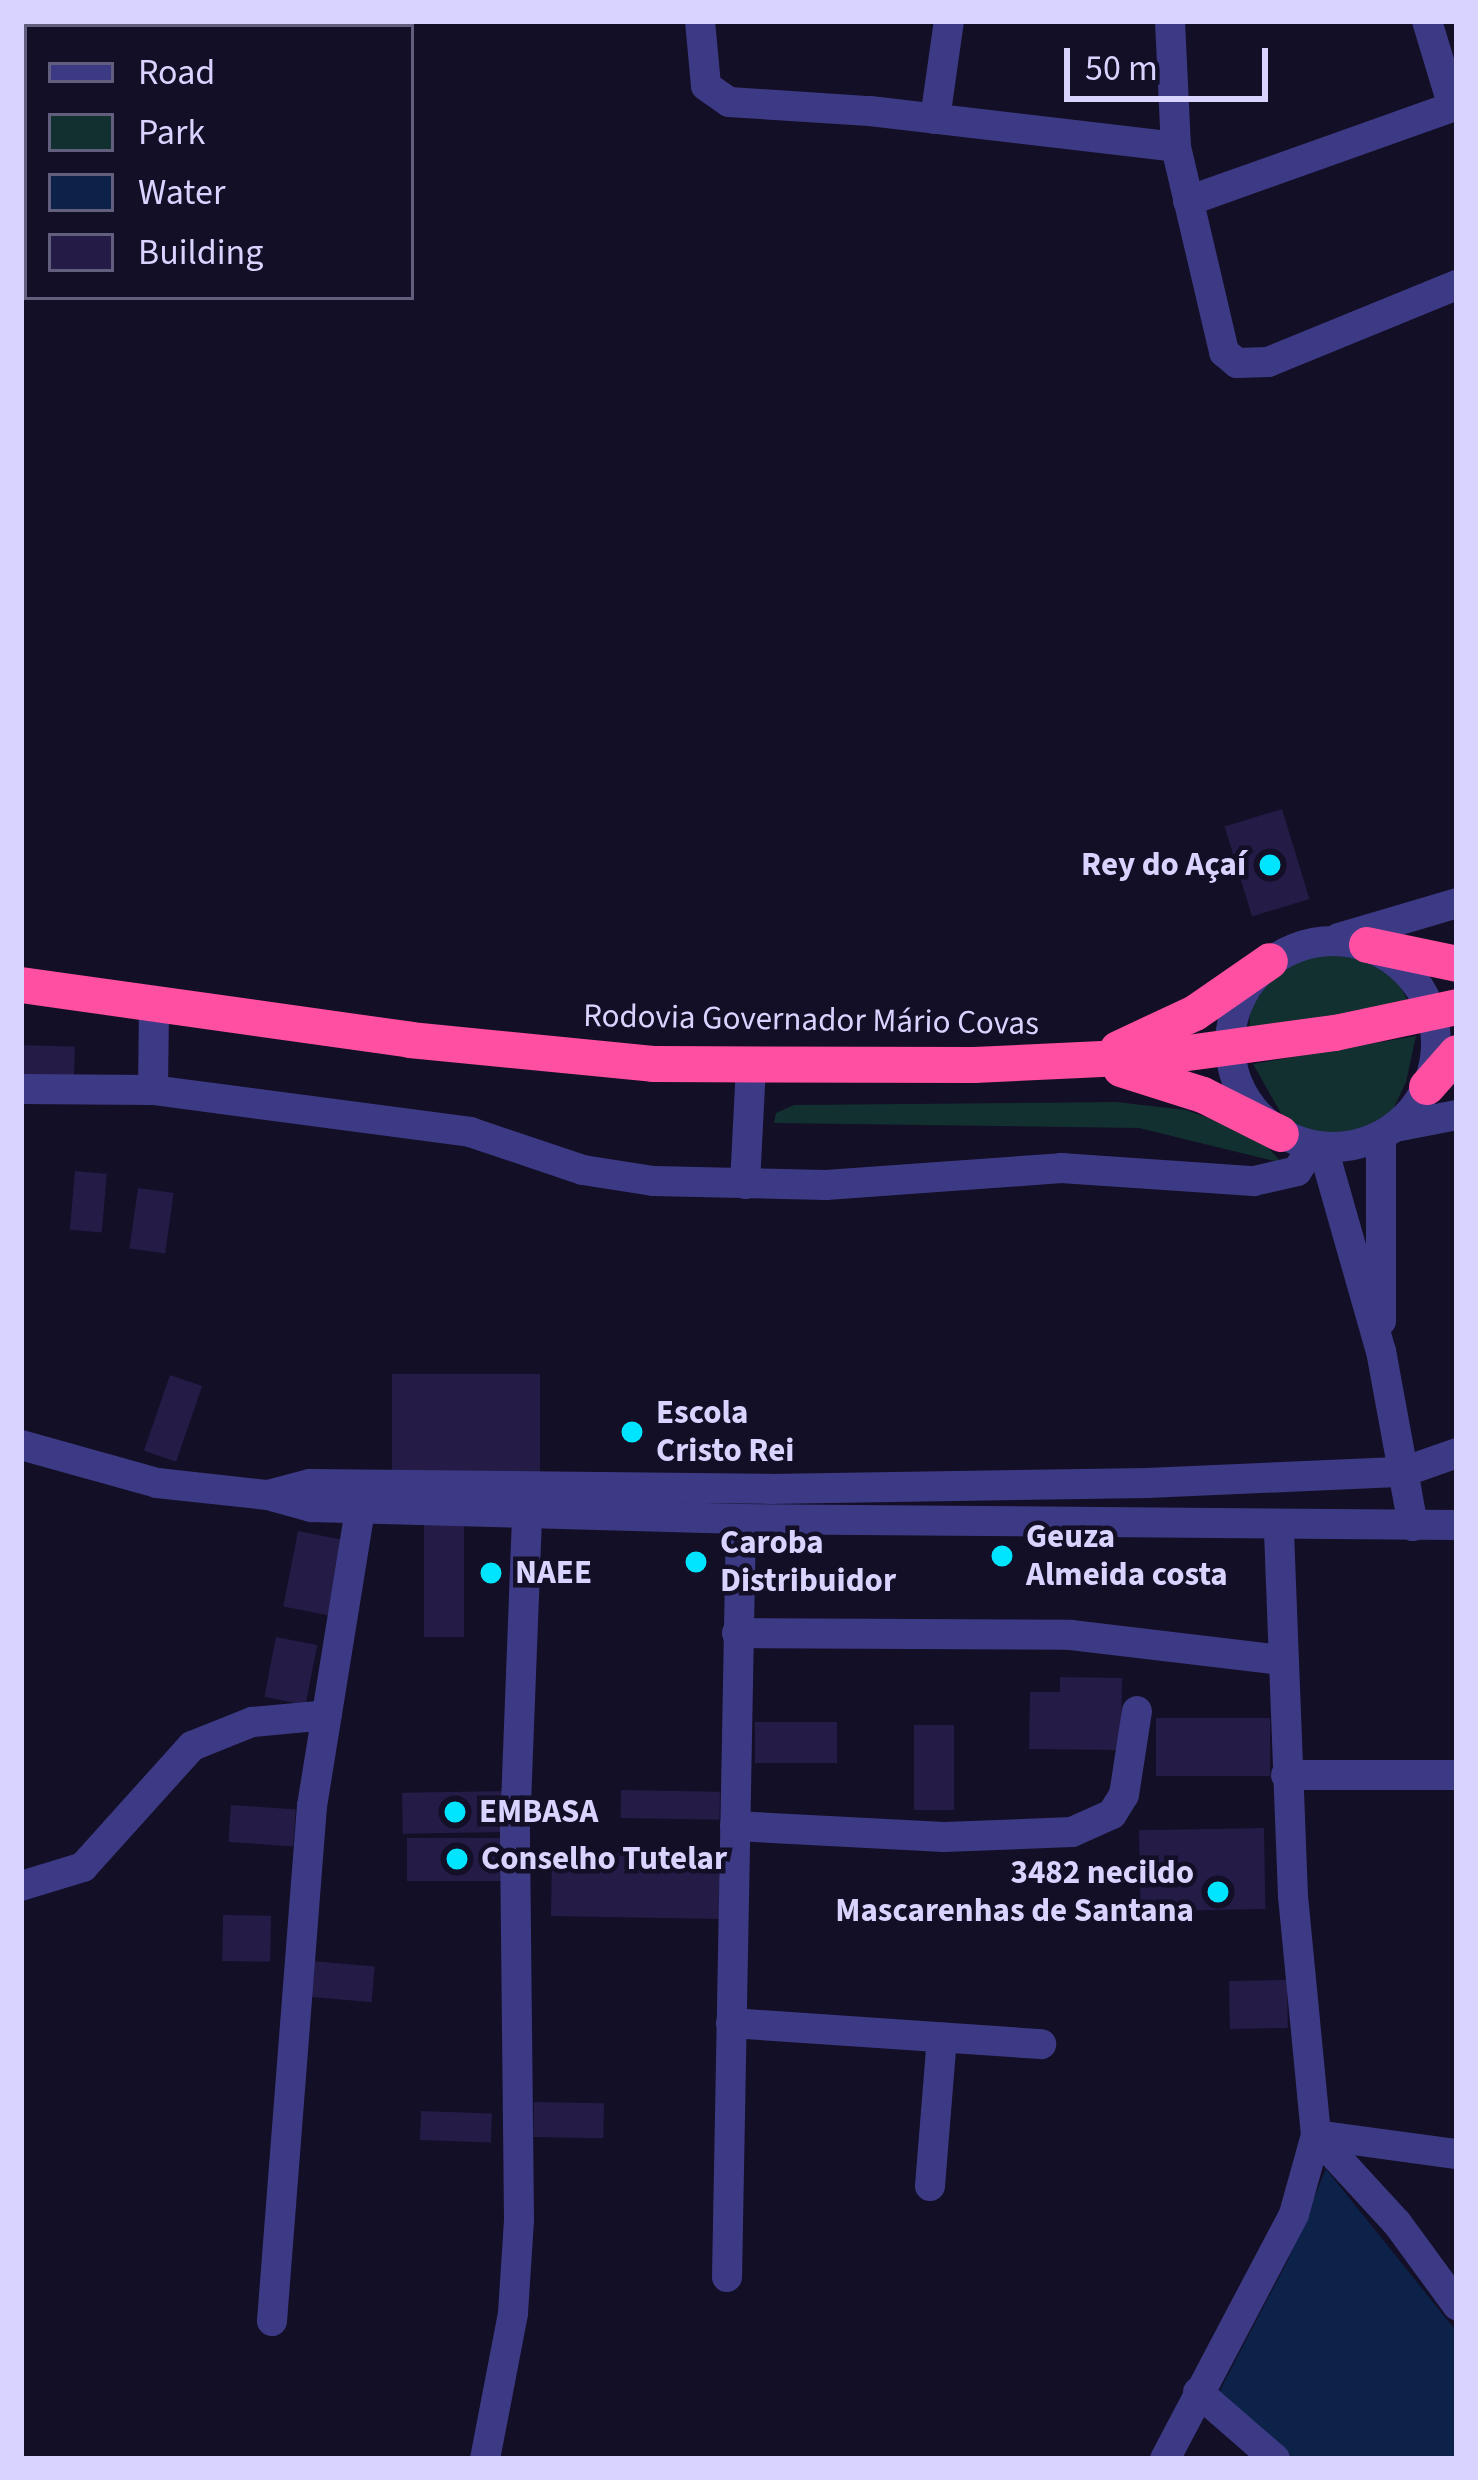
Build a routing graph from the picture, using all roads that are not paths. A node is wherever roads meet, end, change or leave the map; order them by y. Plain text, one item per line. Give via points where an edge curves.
1 (700, 21) edge
2 (949, 21) edge
3 (1170, 21) edge
4 (1427, 21) edge
5 (1455, 106) edge
6 (935, 119) junction
7 (1176, 147) junction
8 (1189, 200) junction
9 (1457, 284) edge
10 (1457, 903) edge
11 (1350, 942) junction
12 (1270, 961) junction
13 (1457, 964) edge
14 (21, 985) edge
15 (154, 1003) junction
16 (1445, 1010) edge
17 (1230, 1050) junction
18 (1457, 1054) edge
19 (1089, 1060) junction
20 (751, 1065) junction
21 (1427, 1087) junction
22 (21, 1089) edge
23 (153, 1090) junction
24 (1457, 1115) edge
25 (1388, 1132) junction
26 (1306, 1143) junction
27 (745, 1184) junction
28 (1381, 1351) junction
29 (21, 1445) edge
30 (1457, 1453) edge
31 (1403, 1472) junction
32 (1147, 1483) junction
33 (268, 1495) junction
34 (618, 1502) junction
35 (360, 1509) junction
36 (527, 1514) junction
37 (741, 1519) junction
38 (1146, 1520) junction
39 (1279, 1524) junction
40 (1457, 1525) edge
41 (1413, 1526) junction
42 (737, 1633) junction
43 (1282, 1660) junction
44 (1137, 1711) dead end
45 (327, 1715) junction
46 (1286, 1775) junction
47 (1457, 1775) edge
48 (735, 1826) junction
49 (21, 1886) edge
50 (731, 2024) junction
51 (942, 2038) junction
52 (1041, 2044) dead end
53 (1316, 2135) junction
54 (1457, 2154) edge
55 (930, 2186) dead end
56 (727, 2277) dead end
57 (1457, 2305) edge
58 (272, 2320) dead end
59 (1198, 2392) junction
60 (485, 2459) edge
61 (1165, 2459) edge
62 (1275, 2459) edge

1 - 6 street via 713,96
2 - 6 street
3 - 7 street
4 - 5 street
5 - 8 street
6 - 7 street
7 - 8 street
8 - 9 street via 1216,329 1237,363 1268,362
10 - 11 street
11 - 12 street via 1300,945
11 - 13 highway
11 - 16 street via 1407,973
12 - 17 street via 1233,1017
12 - 19 highway via 1195,1013
14 - 15 highway, Rodovia Governador Mário Covas
15 - 20 highway, Rodovia Governador Mário Covas via 518,1052
15 - 23 street
16 - 17 highway, Rodovia Governador Mário Covas
16 - 21 street
17 - 19 highway, Rodovia Governador Mário Covas
17 - 26 street via 1237,1084 1255,1112
18 - 21 highway
19 - 20 highway, Rodovia Governador Mário Covas
19 - 26 highway via 1203,1095
20 - 27 street
21 - 25 street
22 - 23 street
23 - 27 street via 470,1132 614,1177
24 - 25 street
25 - 26 street
25 - 28 street
26 - 27 street via 1297,1171 1277,1180 1061,1168
26 - 28 street
28 - 31 street
29 - 33 street via 157,1483
30 - 31 street
31 - 32 street
31 - 41 street
32 - 34 street
32 - 38 street
33 - 34 street via 310,1484
33 - 35 street
34 - 36 street
34 - 37 street
35 - 36 street
35 - 45 street
36 - 60 street via 515,1830 519,2220 513,2313
37 - 38 street
37 - 42 street
38 - 39 street
39 - 41 street
39 - 43 street
40 - 41 street
42 - 43 street via 1071,1635
42 - 48 street
43 - 46 street
44 - 48 street via 1124,1795 1112,1814 1072,1832 944,1837
45 - 49 street via 252,1722 192,1746 83,1868
45 - 58 street via 303,1890
46 - 47 street
46 - 53 street
48 - 50 street
50 - 51 street
50 - 56 street
51 - 52 street
51 - 55 street
53 - 54 street
53 - 57 street via 1397,2222
53 - 59 street via 1294,2214
59 - 61 street
59 - 62 street

